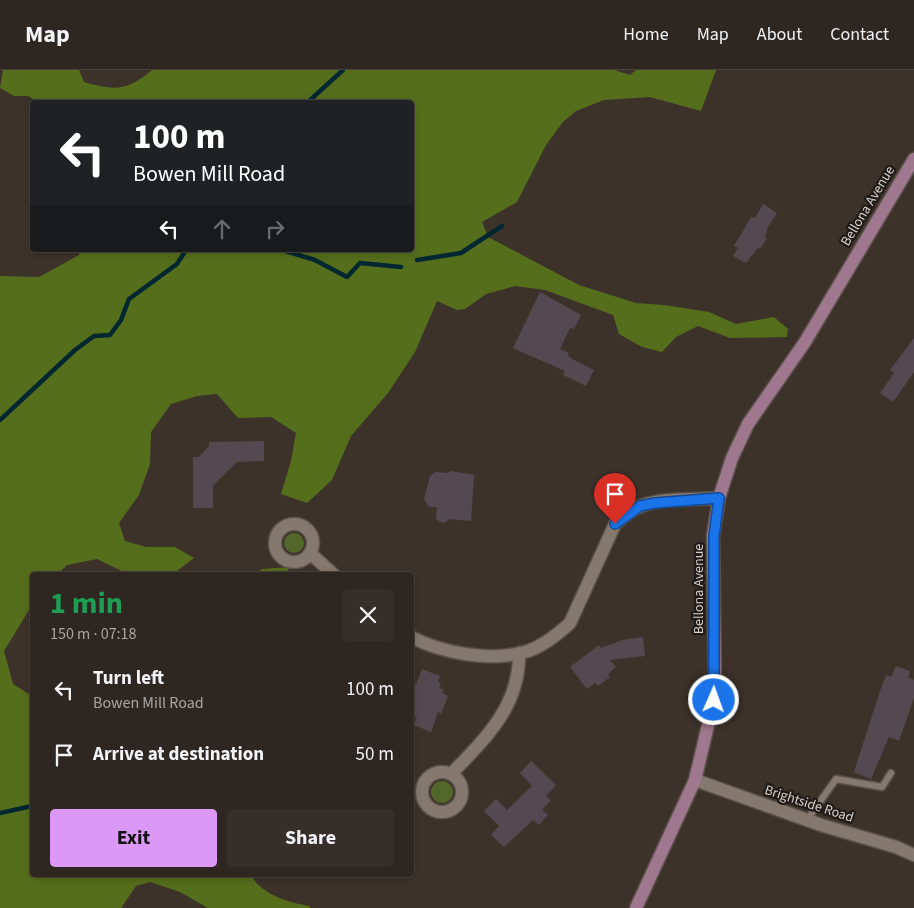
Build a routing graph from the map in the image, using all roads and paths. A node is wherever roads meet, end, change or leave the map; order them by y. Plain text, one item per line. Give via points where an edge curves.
1 (914, 159) edge
2 (719, 498) junction
3 (310, 553) dead end
4 (331, 572) edge
5 (414, 638) edge
6 (519, 653) junction
7 (890, 773) dead end
8 (451, 774) dead end
9 (695, 780) junction
10 (807, 820) junction
11 (914, 842) edge
12 (896, 846) junction
13 (914, 855) edge
14 (636, 908) edge

1 - 2 main road, Bellona Avenue via 805,342 748,424
2 - 6 street via 655,503 640,506 627,514 615,524 570,623 542,644
2 - 9 main road, Bellona Avenue via 714,536 714,700
3 - 4 street
5 - 6 street via 449,650 507,656
6 - 8 street via 517,684 507,708
7 - 10 lane via 882,787 836,779
9 - 10 street, Brightside Road
9 - 14 main road, Bellona Avenue
10 - 12 street, Brightside Road
11 - 12 street
12 - 13 street, Brightside Road

